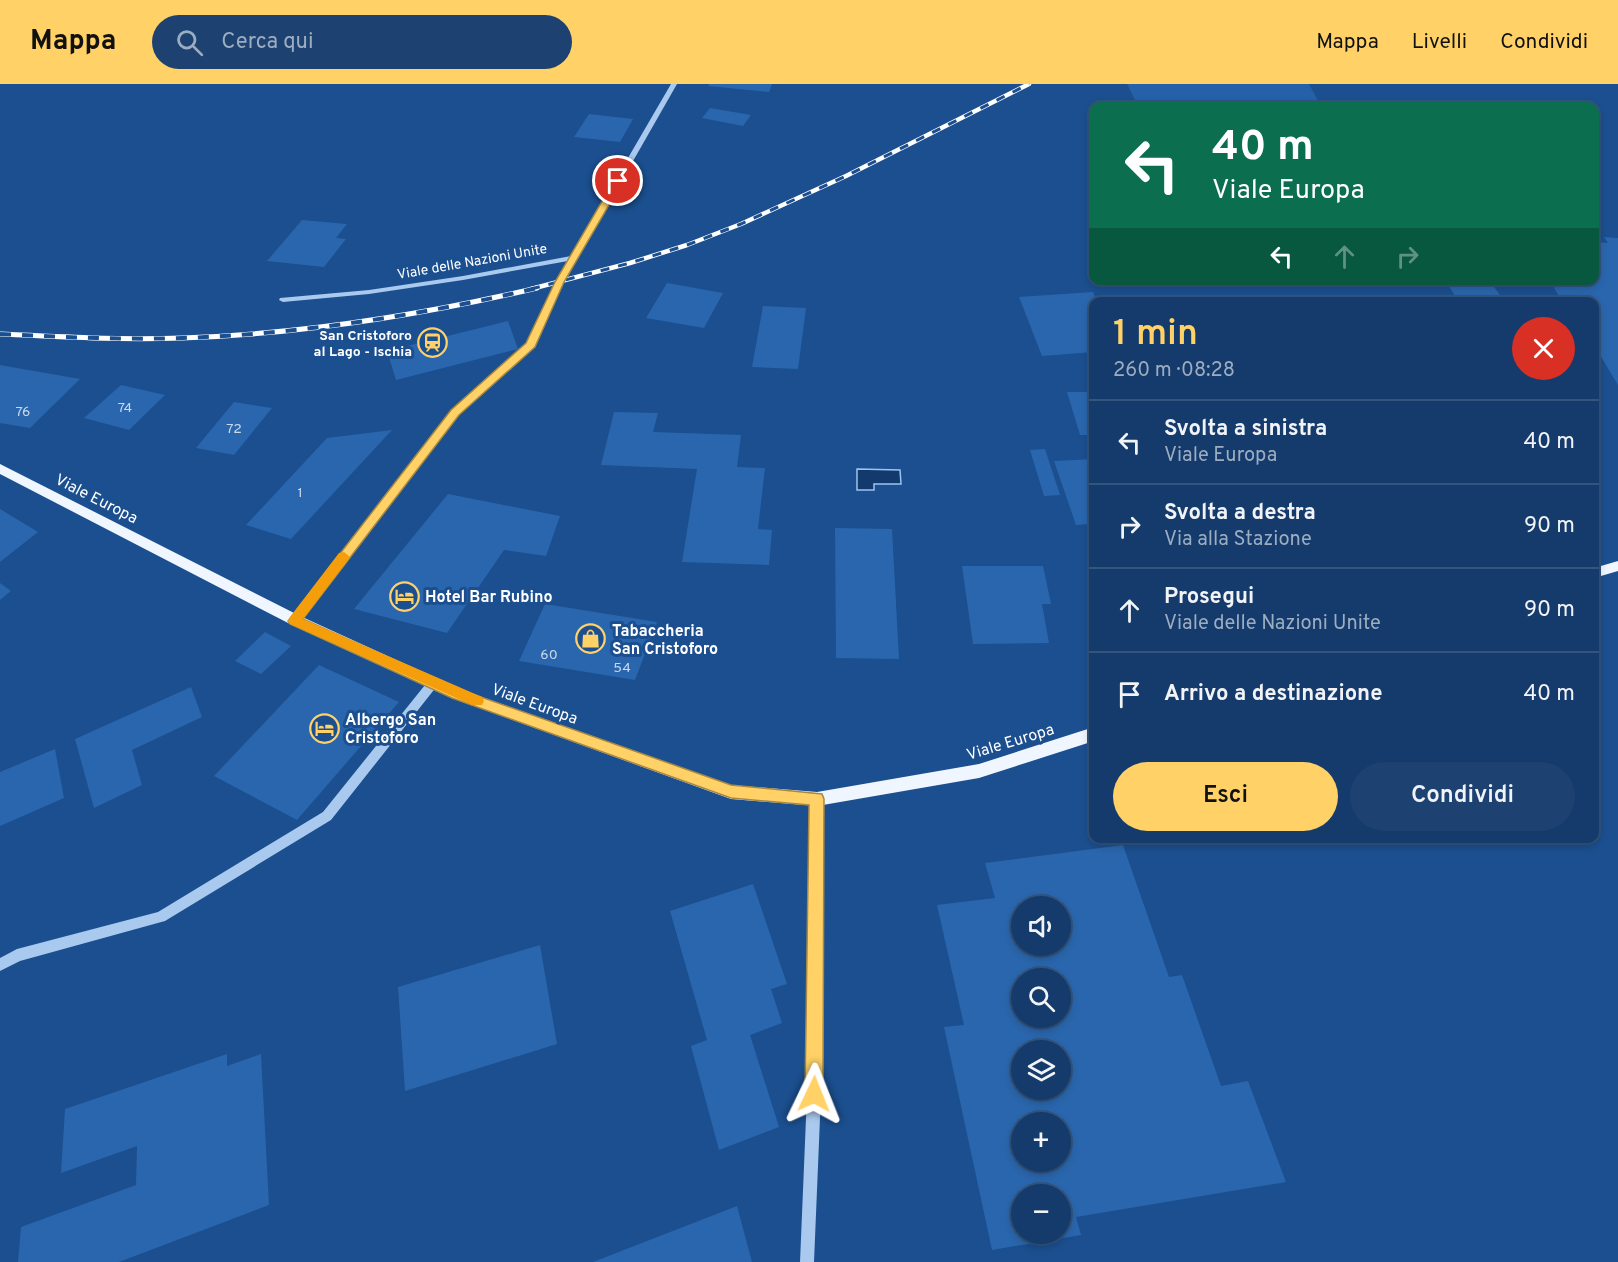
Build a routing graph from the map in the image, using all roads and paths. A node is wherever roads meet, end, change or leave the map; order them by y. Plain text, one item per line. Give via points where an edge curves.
1 (674, 84) edge
2 (573, 258) junction
3 (283, 300) dead end
4 (0, 468) edge
5 (1618, 566) edge
6 (1599, 572) edge
7 (295, 621) junction
8 (433, 682) junction
9 (1089, 736) edge
10 (817, 799) junction
11 (0, 966) edge
12 (807, 1262) edge

1 - 2 street
2 - 3 street, Viale delle Nazioni Unite via 369,292
2 - 7 street via 531,345 455,413
4 - 7 main road, Viale Europa
5 - 6 main road
7 - 8 main road, Viale Europa
8 - 10 main road, Viale Europa via 731,792
8 - 11 street via 327,816 161,917 16,955
9 - 10 main road, Viale Europa via 979,771
10 - 12 street via 816,1046

